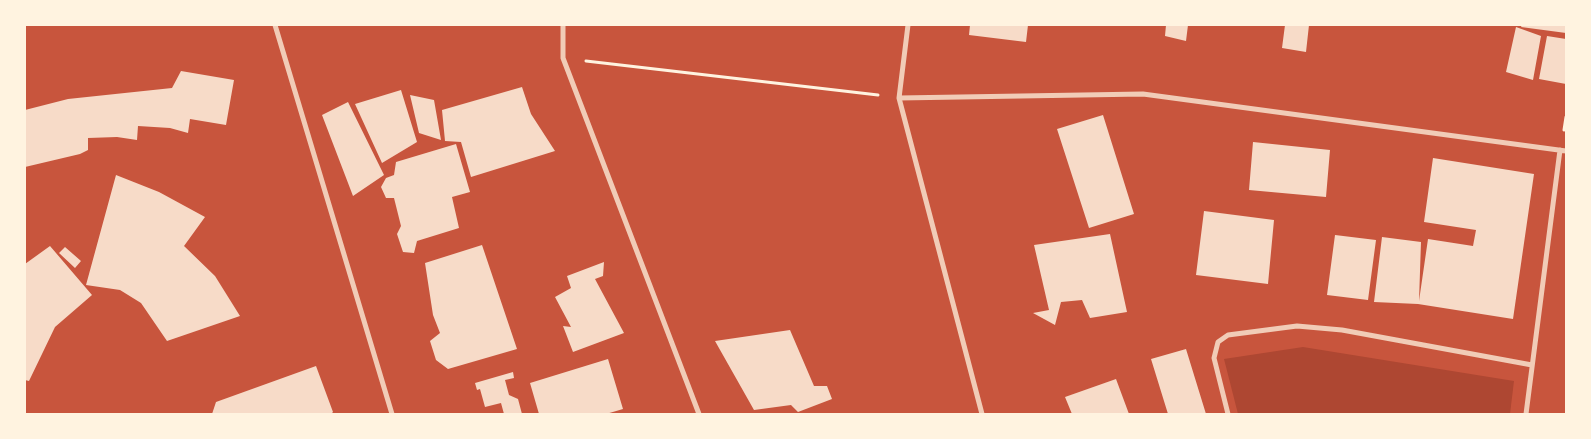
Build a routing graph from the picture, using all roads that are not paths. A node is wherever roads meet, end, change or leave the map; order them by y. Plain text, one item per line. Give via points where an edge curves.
1 (275, 25) edge
2 (563, 25) edge
3 (908, 25) edge
4 (899, 98) junction
5 (1563, 150) edge
6 (1532, 365) junction
7 (392, 414) edge
8 (699, 414) edge
9 (982, 414) edge
10 (1228, 414) edge
11 (1526, 414) edge

1 - 7 street
2 - 8 street via 563,58
3 - 4 street
4 - 5 street via 1144,94
4 - 9 street
5 - 6 street
6 - 10 street via 1342,330 1297,326 1228,334 1218,342 1214,358
6 - 11 street

